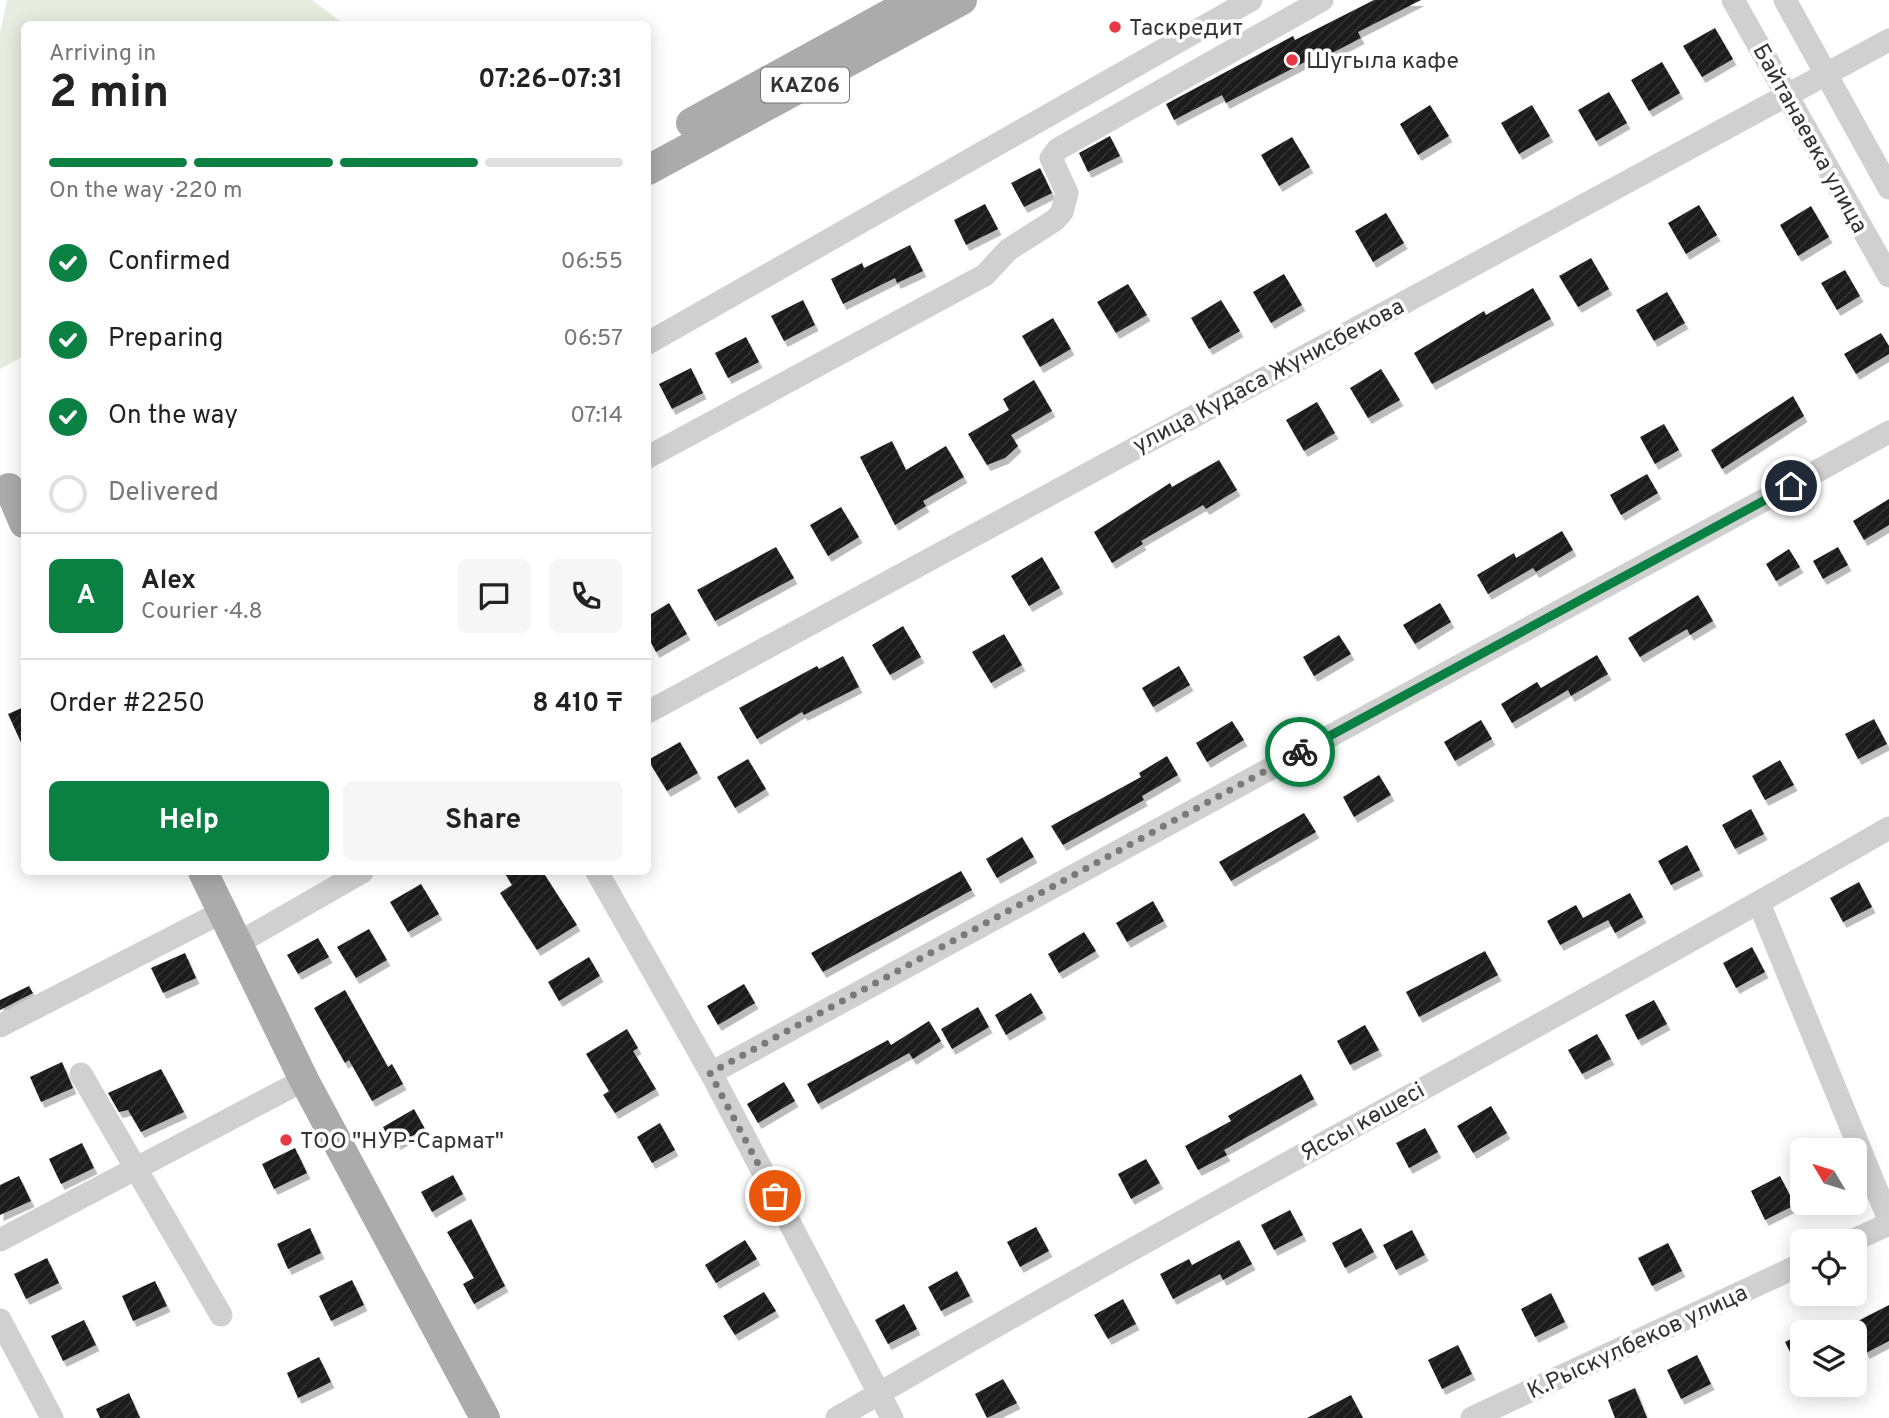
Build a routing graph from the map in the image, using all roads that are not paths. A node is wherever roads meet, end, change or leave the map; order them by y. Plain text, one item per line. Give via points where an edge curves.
1 (915, 0) edge
2 (962, 0) edge
3 (1251, 0) edge
4 (1322, 0) edge
5 (1733, 0) edge
6 (1785, 0) edge
7 (1889, 40) edge
8 (1826, 74) junction
9 (1786, 94) junction
10 (651, 145) edge
11 (651, 168) edge
12 (1889, 188) edge
13 (1889, 276) edge
14 (651, 341) edge
15 (1889, 432) edge
16 (651, 455) edge
17 (651, 710) edge
18 (1889, 828) edge
19 (206, 875) edge
20 (357, 875) edge
21 (599, 875) edge
22 (1759, 903) junction
23 (224, 911) junction
24 (240, 942) junction
25 (0, 1026) edge
26 (710, 1073) junction
27 (82, 1074) dead end
28 (304, 1080) junction
29 (135, 1168) junction
30 (1889, 1222) edge
31 (1867, 1233) edge
32 (0, 1240) edge
33 (1790, 1270) edge
34 (222, 1315) dead end
35 (0, 1320) edge
36 (879, 1393) junction
37 (52, 1418) edge
38 (485, 1418) edge
39 (837, 1418) edge
40 (892, 1418) edge
41 (1472, 1418) edge

1 - 10 main road, KАZ06
2 - 11 main road, KАZ06
3 - 14 street
4 - 16 street via 1058,149 1051,158 1066,193 1062,212 1008,250 985,275
5 - 9 street, Байтанаевка улица
6 - 8 street, Байтанаевка улица
7 - 8 street, улица Кудаса Жунисбекова
8 - 9 street, улица Кудаса Жунисбекова
8 - 12 street, Байтанаевка улица
9 - 13 street, Байтанаевка улица
9 - 17 street, улица Кудаса Жунисбекова
15 - 26 street
18 - 22 street, Яссы көшесі
19 - 23 main road
20 - 24 street
21 - 26 street
22 - 30 street
22 - 36 street, Яссы көшесі via 1173,1224
23 - 24 main road
23 - 25 street
24 - 28 main road
26 - 36 street
27 - 29 street
28 - 29 street
28 - 38 main road
29 - 32 street
29 - 34 street
30 - 31 street
33 - 41 street, К.Рыскулбеков улица
35 - 37 street
36 - 39 street, Яссы көшесі
36 - 40 street

